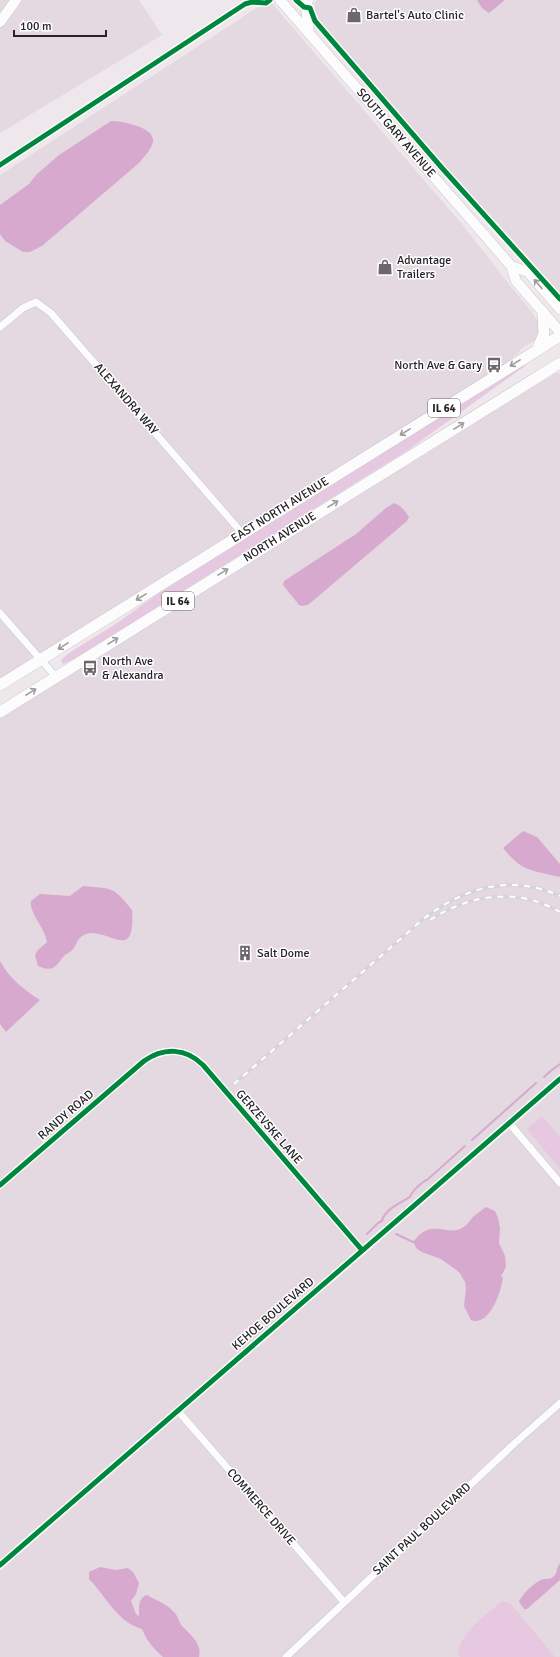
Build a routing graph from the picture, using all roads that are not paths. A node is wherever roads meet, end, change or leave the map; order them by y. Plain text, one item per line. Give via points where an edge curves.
1 (16, 0) edge
2 (308, 0) edge
3 (285, 2) edge
4 (0, 22) edge
5 (309, 34) junction
6 (511, 266) junction
7 (560, 309) edge
8 (543, 312) junction
9 (0, 327) edge
10 (560, 332) edge
11 (560, 336) edge
12 (537, 350) junction
13 (560, 363) edge
14 (242, 533) junction
15 (0, 613) edge
16 (41, 659) junction
17 (56, 677) junction
18 (0, 685) edge
19 (0, 712) edge
20 (144, 1060) joint
21 (560, 1079) edge
22 (509, 1123) junction
23 (560, 1183) edge
24 (0, 1185) edge
25 (362, 1250) junction
26 (560, 1403) edge
27 (178, 1411) junction
28 (0, 1566) edge
29 (344, 1602) junction
30 (286, 1657) edge

1 - 4 main road
2 - 5 main road via 306,7
3 - 5 main road, SOUTH GARY AVENUE
5 - 6 main road, SOUTH GARY AVENUE
7 -> 6 main road, SOUTH GARY AVENUE via 528,272
6 - 8 main road, SOUTH GARY AVENUE via 516,281
8 - 10 main road, SOUTH GARY AVENUE
8 - 12 main road via 544,334
9 - 14 street, ALEXANDRA WAY via 23,308 36,302 51,313
11 - 12 main road, EAST NORTH AVENUE / IL 64
12 -> 14 main road, EAST NORTH AVENUE / IL 64
17 -> 13 main road, NORTH AVENUE / IL 64
14 -> 16 main road, EAST NORTH AVENUE / IL 64
15 - 16 street
16 - 17 street
16 - 18 main road, EAST NORTH AVENUE / IL 64
19 -> 17 main road, NORTH AVENUE / IL 64
20 - 24 street, RANDY ROAD
20 - 25 street, GERZEVSKE LANE via 159,1053 180,1051 198,1060
21 - 22 street, KEHOE BOULEVARD
22 - 23 street
22 - 25 street, KEHOE BOULEVARD
25 - 27 street, KEHOE BOULEVARD
26 - 29 street, SAINT PAUL BOULEVARD
27 - 28 street, KEHOE BOULEVARD
27 - 29 street, COMMERCE DRIVE
29 - 30 street, SAINT PAUL BOULEVARD

